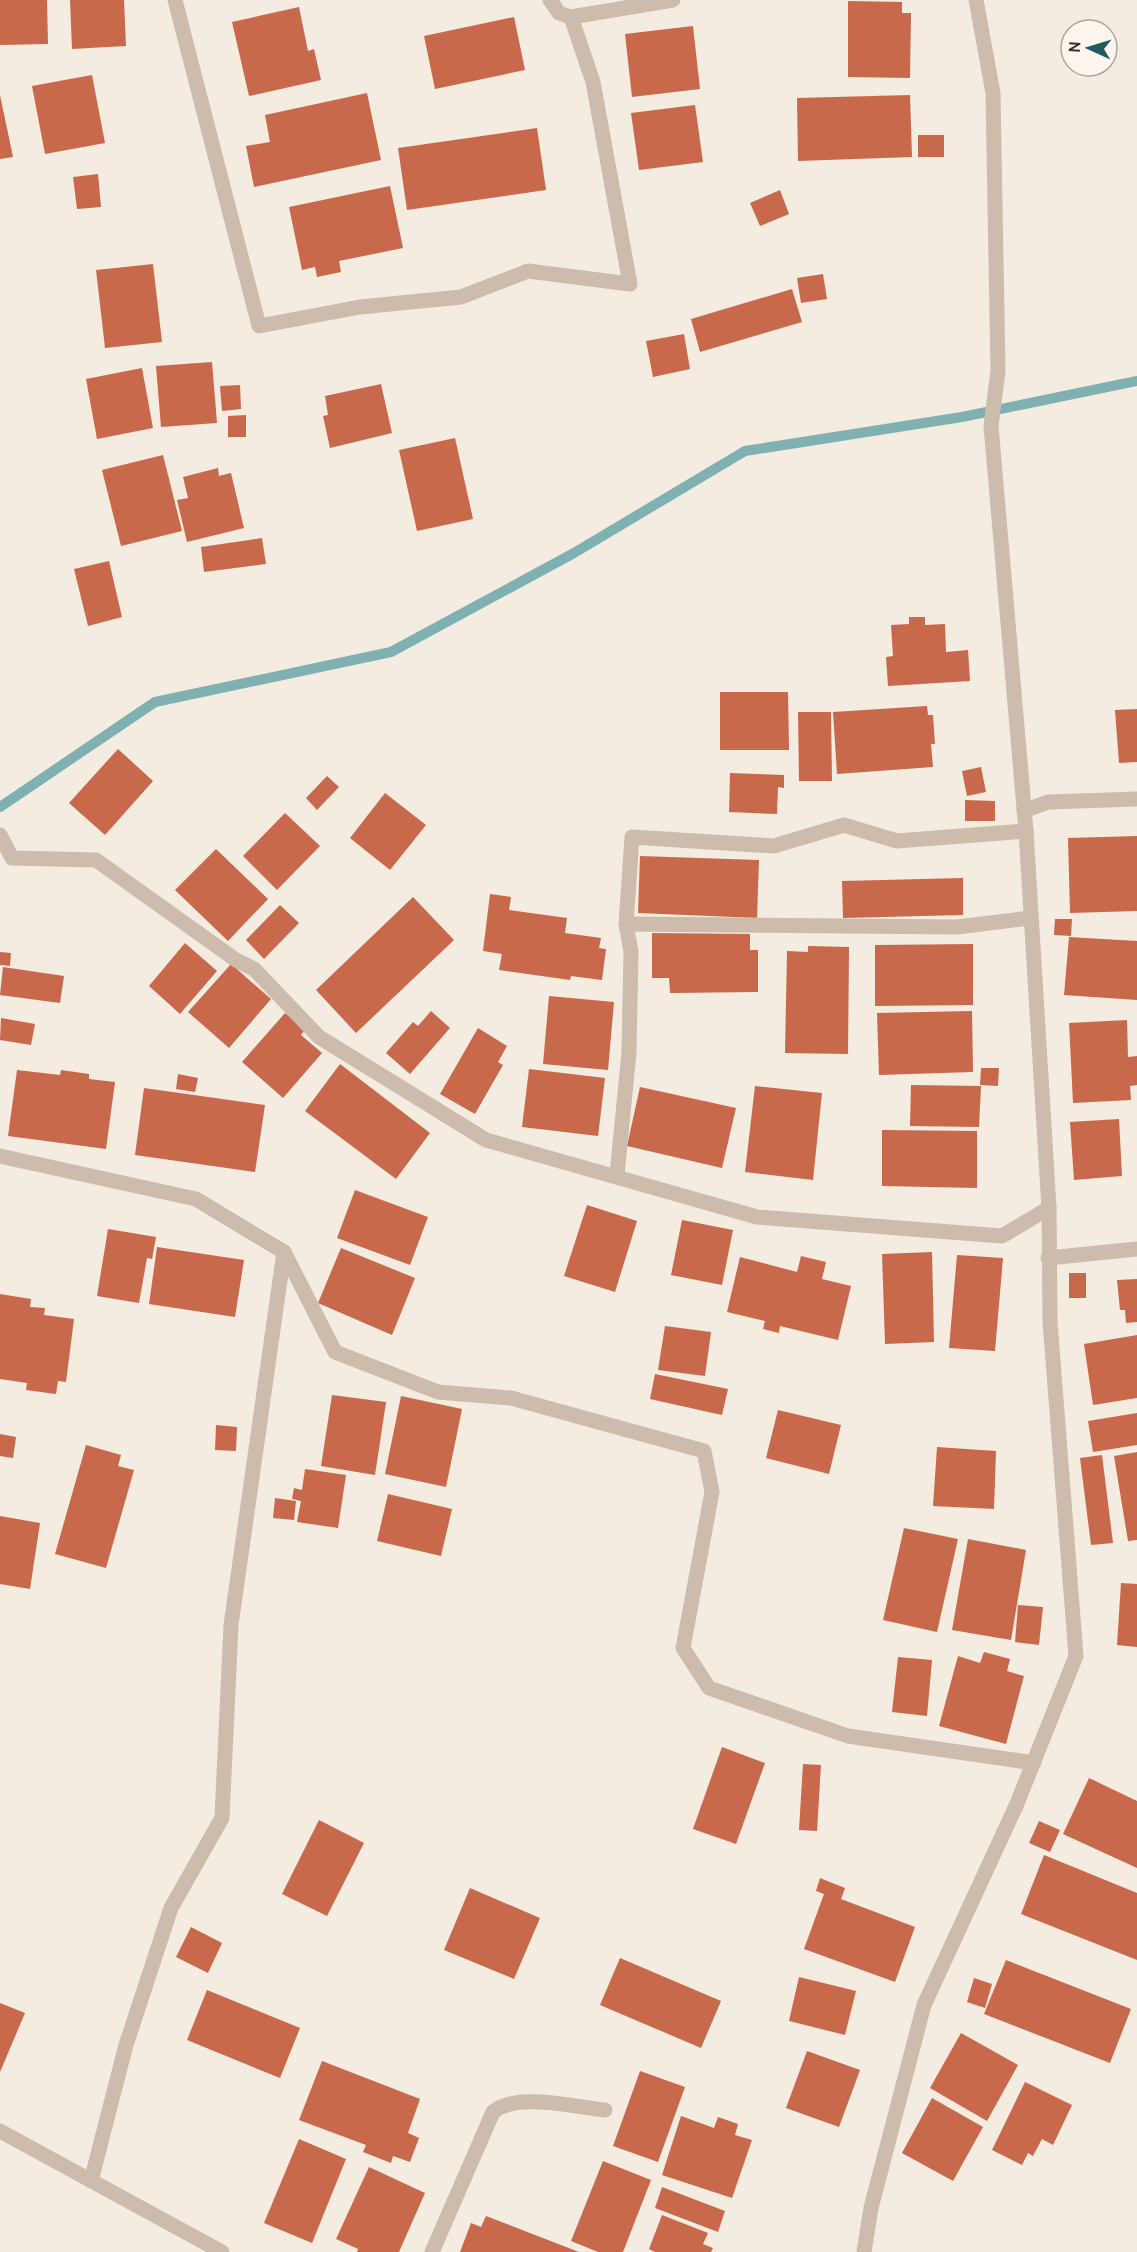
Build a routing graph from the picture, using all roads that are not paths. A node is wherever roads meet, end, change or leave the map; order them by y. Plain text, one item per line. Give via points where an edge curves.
1 (176, 0) edge
2 (550, 0) edge
3 (674, 0) edge
4 (976, 0) edge
5 (571, 17) junction
6 (1137, 799) edge
7 (1024, 811) junction
8 (1026, 831) junction
9 (0, 835) edge
10 (1030, 918) junction
11 (626, 924) junction
12 (0, 1156) edge
13 (617, 1175) junction
14 (1049, 1208) junction
15 (1137, 1250) edge
16 (284, 1252) junction
17 (1048, 1258) junction
18 (1034, 1764) junction
19 (606, 2110) dead end
20 (0, 2131) edge
21 (91, 2181) junction
22 (222, 2252) edge
23 (432, 2252) edge
24 (864, 2252) edge

1 - 5 street via 259,326 360,307 461,297 528,271 630,284 593,82
2 - 5 street via 559,13
3 - 5 street
4 - 7 street via 993,93 998,371 991,426
6 - 7 street via 1048,802
7 - 8 street
8 - 10 street
8 - 11 street via 897,842 844,825 774,846 632,837
9 - 13 street via 12,858 96,860 254,969 319,1036 486,1140
10 - 11 street via 957,927
10 - 14 street
11 - 13 street via 631,952 629,1052
12 - 16 street via 195,1200
13 - 14 street via 757,1217 1002,1236
14 - 17 street
15 - 17 street
16 - 18 street via 335,1352 438,1392 511,1398 704,1451 712,1491 683,1648 709,1688 848,1737
16 - 21 street via 231,1625 222,1818 171,1908 126,2045
17 - 18 street via 1076,1656
18 - 24 street via 924,2005 871,2208
19 - 23 street via 517,2101 493,2112
20 - 21 street
21 - 22 street

